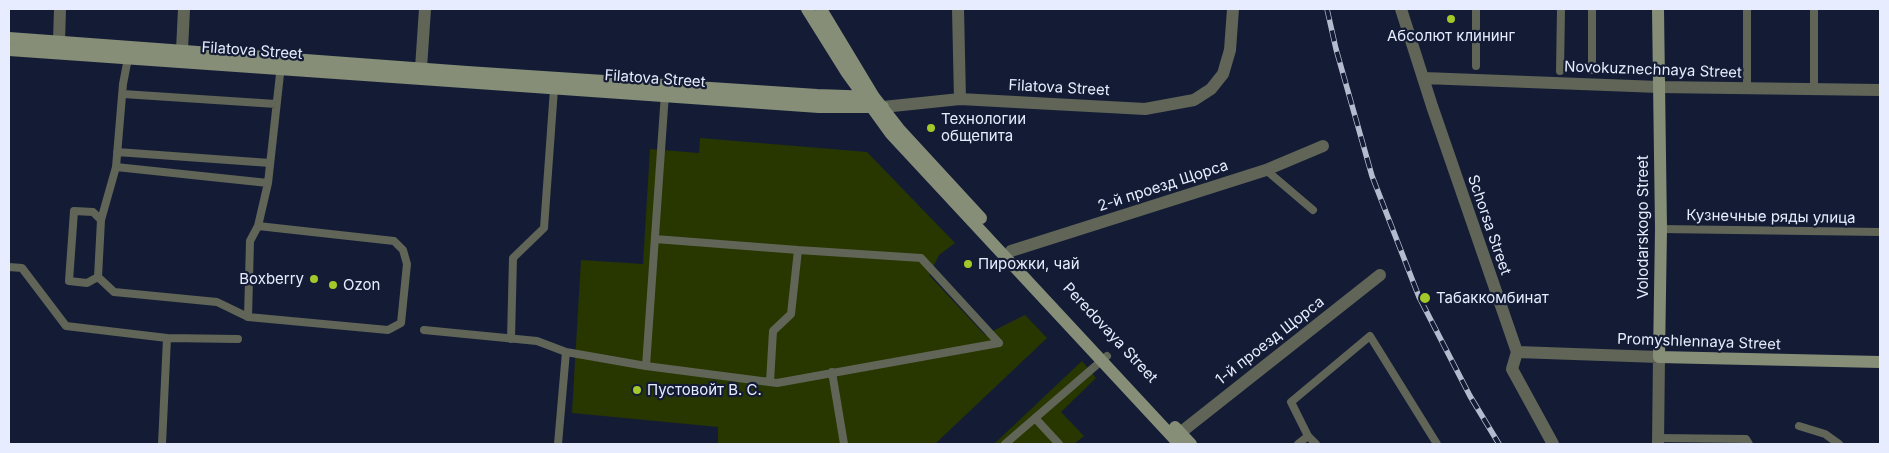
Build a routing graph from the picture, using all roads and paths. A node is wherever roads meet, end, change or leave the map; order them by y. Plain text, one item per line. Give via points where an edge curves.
1 (60, 9) edge
2 (184, 9) edge
3 (424, 9) edge
4 (807, 9) edge
5 (821, 9) edge
6 (958, 9) edge
7 (1233, 9) edge
8 (1401, 9) edge
9 (1476, 9) edge
10 (1561, 9) edge
11 (1592, 9) edge
12 (1658, 9) edge
13 (1747, 9) edge
14 (1814, 9) edge
15 (9, 38) edge
16 (59, 41) junction
17 (9, 50) edge
18 (182, 50) junction
19 (128, 58) junction
20 (281, 64) junction
21 (1476, 66) dead end
22 (421, 68) junction
23 (1592, 70) dead end
24 (1560, 71) dead end
25 (847, 73) junction
26 (1424, 78) junction
27 (1659, 87) junction
28 (554, 88) junction
29 (1747, 88) junction
30 (666, 90) junction
31 (1814, 90) junction
32 (1880, 90) edge
33 (122, 94) junction
34 (830, 96) junction
35 (960, 99) junction
36 (873, 102) junction
37 (276, 104) junction
38 (1323, 146) dead end
39 (117, 152) junction
40 (270, 162) junction
41 (116, 167) junction
42 (1266, 170) junction
43 (268, 183) junction
44 (1313, 210) dead end
45 (101, 220) junction
46 (258, 226) junction
47 (1661, 229) junction
48 (1880, 232) edge
49 (655, 239) junction
50 (798, 250) junction
51 (1011, 251) junction
52 (9, 267) edge
53 (1380, 275) dead end
54 (98, 277) junction
55 (248, 317) junction
56 (424, 330) dead end
57 (167, 338) junction
58 (238, 339) dead end
59 (511, 339) junction
60 (566, 352) junction
61 (1517, 352) junction
62 (1659, 357) junction
63 (1104, 358) junction
64 (1880, 362) edge
65 (646, 366) junction
66 (832, 372) junction
67 (770, 382) junction
68 (1035, 418) junction
69 (1799, 426) dead end
70 (1308, 436) junction
71 (1180, 439) edge
72 (1658, 441) edge
73 (162, 444) edge
74 (558, 444) edge
75 (844, 444) edge
76 (1005, 444) edge
77 (1059, 444) edge
78 (1191, 444) edge
79 (1298, 444) edge
80 (1316, 444) edge
81 (1437, 444) edge
82 (1553, 444) edge
83 (1749, 444) edge
84 (1839, 444) edge

1 - 16 street
2 - 18 street
3 - 22 street
4 - 25 main road, Peredovaya Street
5 - 36 main road, Peredovaya Street
6 - 35 street
7 - 35 street, Filatova Street via 1230,50 1223,74 1211,89 1194,100 1145,109
8 - 26 street, Schorsa Street
9 - 21 lane
10 - 24 lane
11 - 23 lane
12 - 27 main road, Volodarskogo Street
13 - 29 lane
14 - 31 lane
15 - 16 main road
16 - 18 main road
17 - 19 main road, Filatova Street
18 - 20 main road
19 - 20 main road, Filatova Street
19 - 33 lane
20 - 22 main road
20 - 28 main road, Filatova Street
20 - 37 lane
22 - 30 main road
25 - 34 main road via 844,86
25 - 36 main road, Peredovaya Street
26 - 27 street, Novokuznechnaya Street
26 - 61 street, Schorsa Street
27 - 29 street, Novokuznechnaya Street
27 - 47 main road, Volodarskogo Street
28 - 30 main road, Filatova Street
28 - 59 lane via 544,228 513,258
29 - 31 street, Novokuznechnaya Street
30 - 34 main road
30 - 36 main road, Filatova Street via 819,107
30 - 49 lane
31 - 32 street, Novokuznechnaya Street
33 - 37 lane
33 - 39 lane
34 - 36 main road
35 - 36 street, Filatova Street
36 - 51 main road, Peredovaya Street
36 - 63 main road, Peredovaya Street via 891,134
37 - 40 lane
38 - 42 street, 2-й проезд Щорса
39 - 40 lane
39 - 41 lane
40 - 43 lane
41 - 43 lane
41 - 45 lane
42 - 44 lane
42 - 51 street, 2-й проезд Щорса
43 - 46 lane
45 - 54 lane
45 - 54 lane via 93,212 74,211 69,281 87,283
46 - 55 lane via 250,241
46 - 55 lane via 394,241 403,250 407,264 401,323 388,330
47 - 48 lane, Кузнечные ряды улица
47 - 62 main road, Volodarskogo Street
49 - 50 lane
49 - 65 lane
50 - 66 lane via 921,258 999,342
50 - 67 lane via 791,314 773,331
51 - 63 main road, Peredovaya Street
52 - 57 lane via 22,268 66,326
53 - 71 street, 1-й проезд Щорса
54 - 55 lane via 114,292 217,302
56 - 59 lane
57 - 58 lane
57 - 73 lane
59 - 60 lane via 537,341
60 - 65 lane
60 - 74 lane
61 - 62 street, Promyshlennaya Street
61 - 82 street, Schorsa Street via 1512,369
62 - 64 main road, Promyshlennaya Street
62 - 72 street, Volodarskogo Street
63 - 68 lane
63 - 71 main road, Peredovaya Street
65 - 67 lane
66 - 67 lane
66 - 75 lane
68 - 76 lane
68 - 77 lane
69 - 84 lane via 1824,434
70 - 79 lane
70 - 80 lane
70 - 81 lane via 1291,402 1370,336
71 - 78 main road, Peredovaya Street
72 - 83 lane via 1746,439

